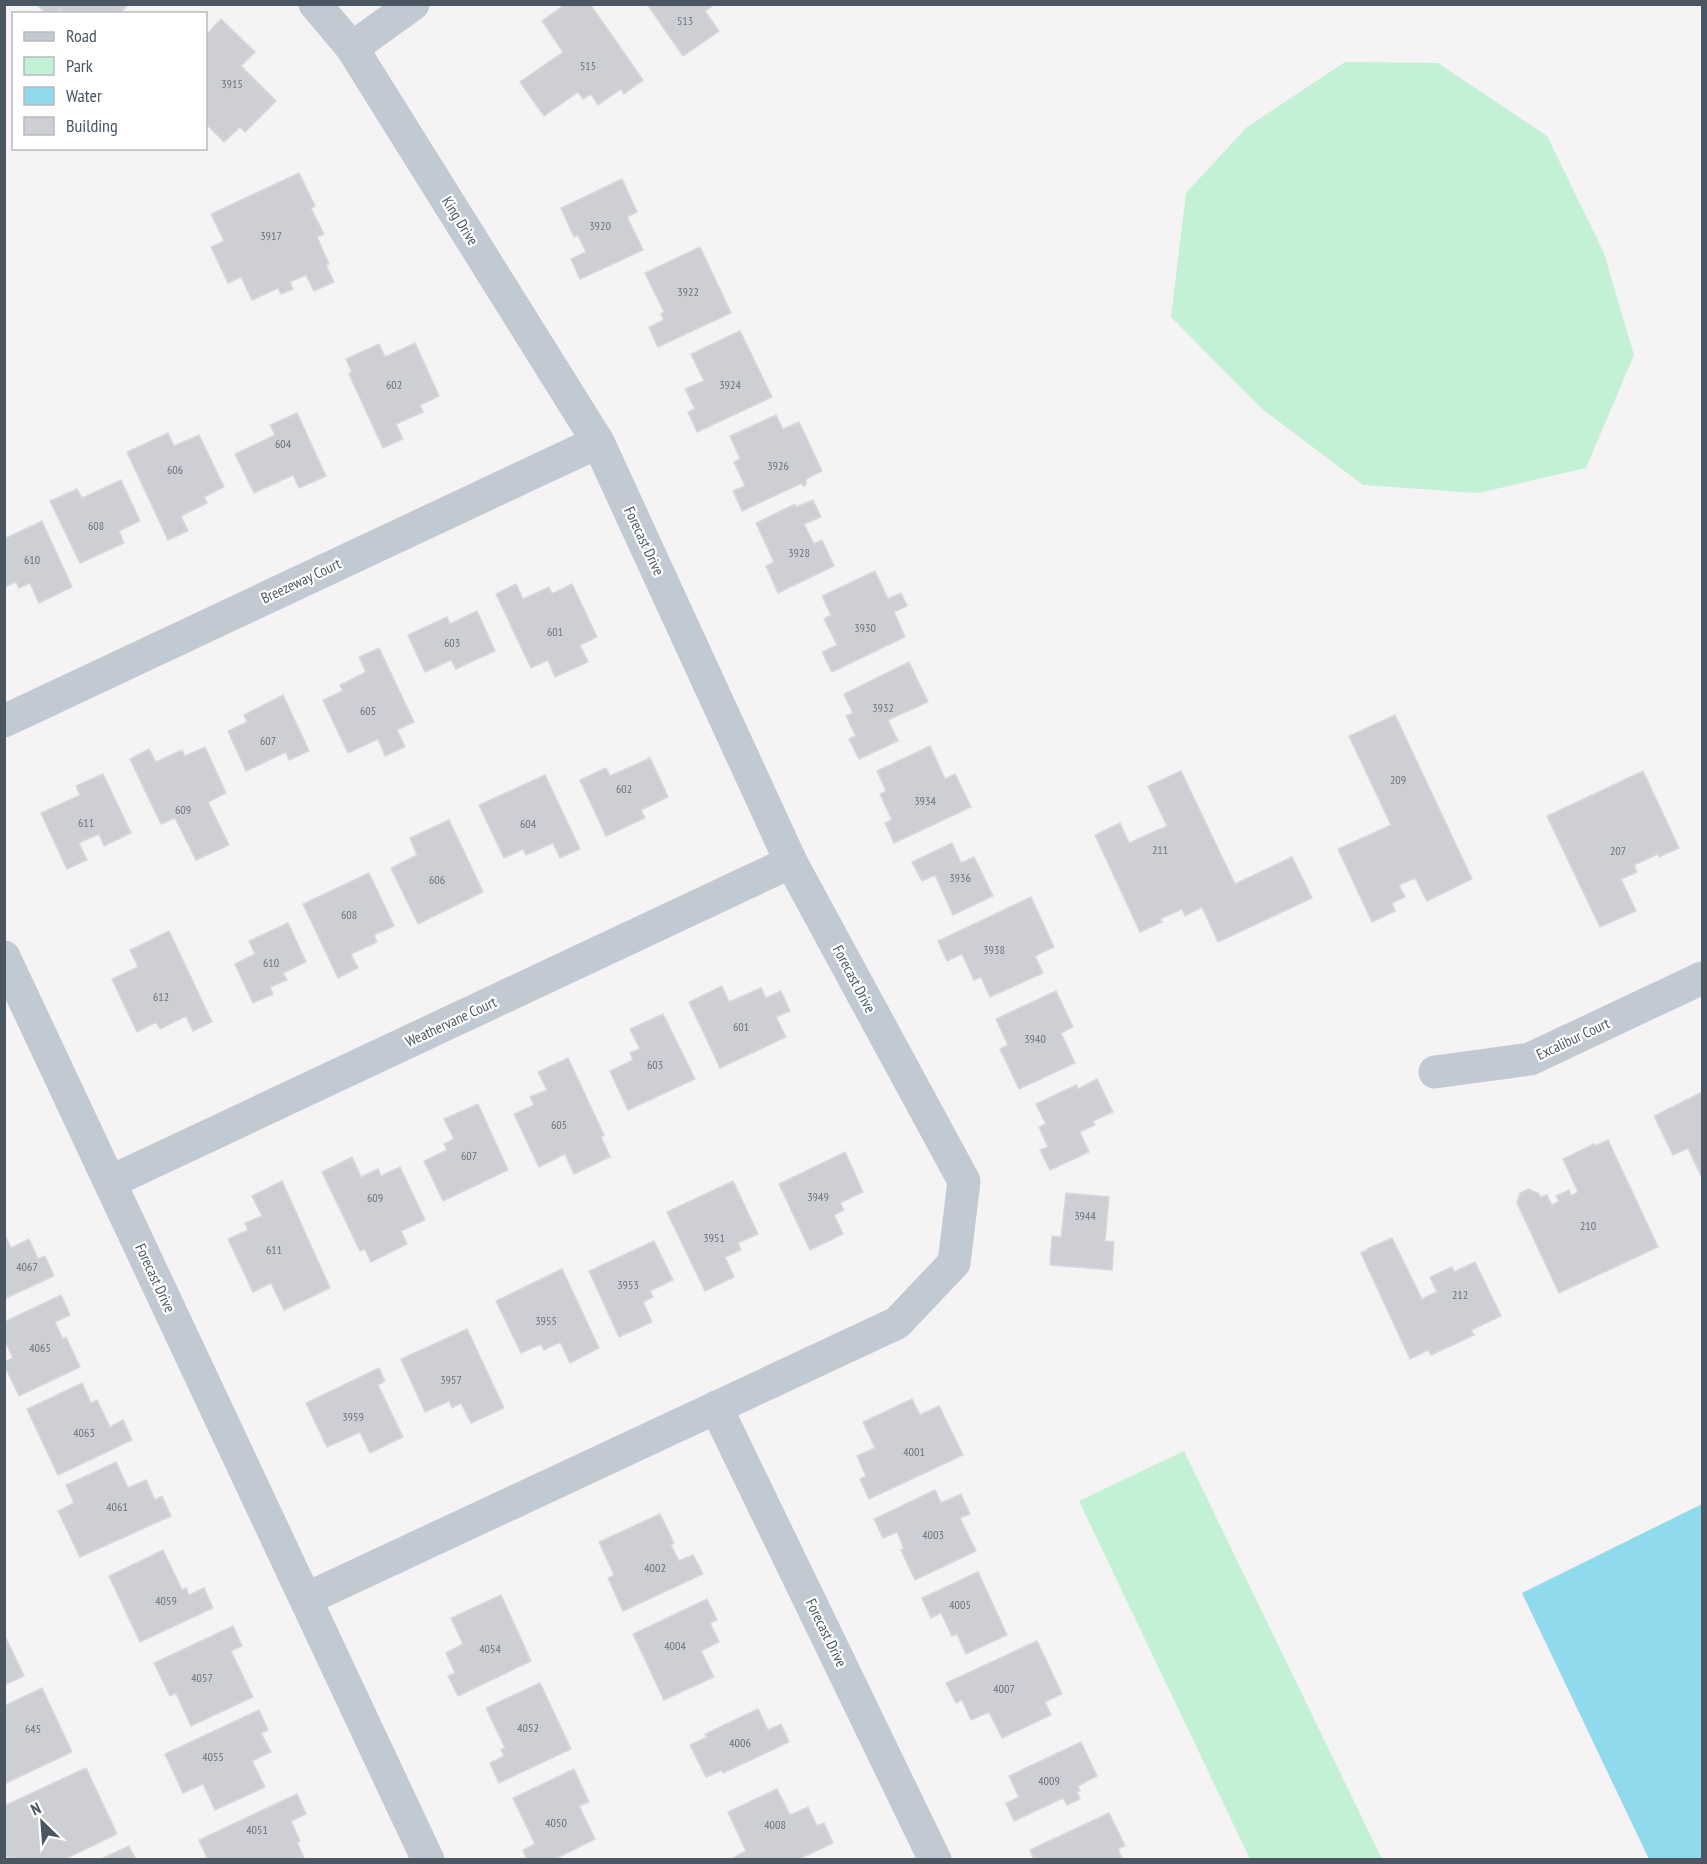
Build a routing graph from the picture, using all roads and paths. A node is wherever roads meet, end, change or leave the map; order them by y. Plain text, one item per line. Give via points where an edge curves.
1 (315, 4) edge
2 (413, 4) edge
3 (352, 48) junction
4 (598, 442) junction
5 (4, 721) edge
6 (791, 862) junction
7 (4, 957) edge
8 (1702, 978) edge
9 (1435, 1072) dead end
10 (110, 1182) junction
11 (716, 1407) junction
12 (306, 1599) junction
13 (428, 1860) edge
14 (935, 1860) edge

1 - 3 street, King Drive
2 - 3 street
3 - 4 street, King Drive
4 - 5 street, Breezeway Court
4 - 6 street, Forecast Drive
6 - 10 street, Weathervane Court
6 - 11 street, Forecast Drive via 964,1181 954,1263 897,1323
7 - 10 street, Forecast Drive
8 - 9 street, Excalibur Court via 1530,1059
10 - 12 street, Forecast Drive
11 - 12 street, Forecast Drive
11 - 14 street, Forecast Drive
12 - 13 street, Forecast Drive

